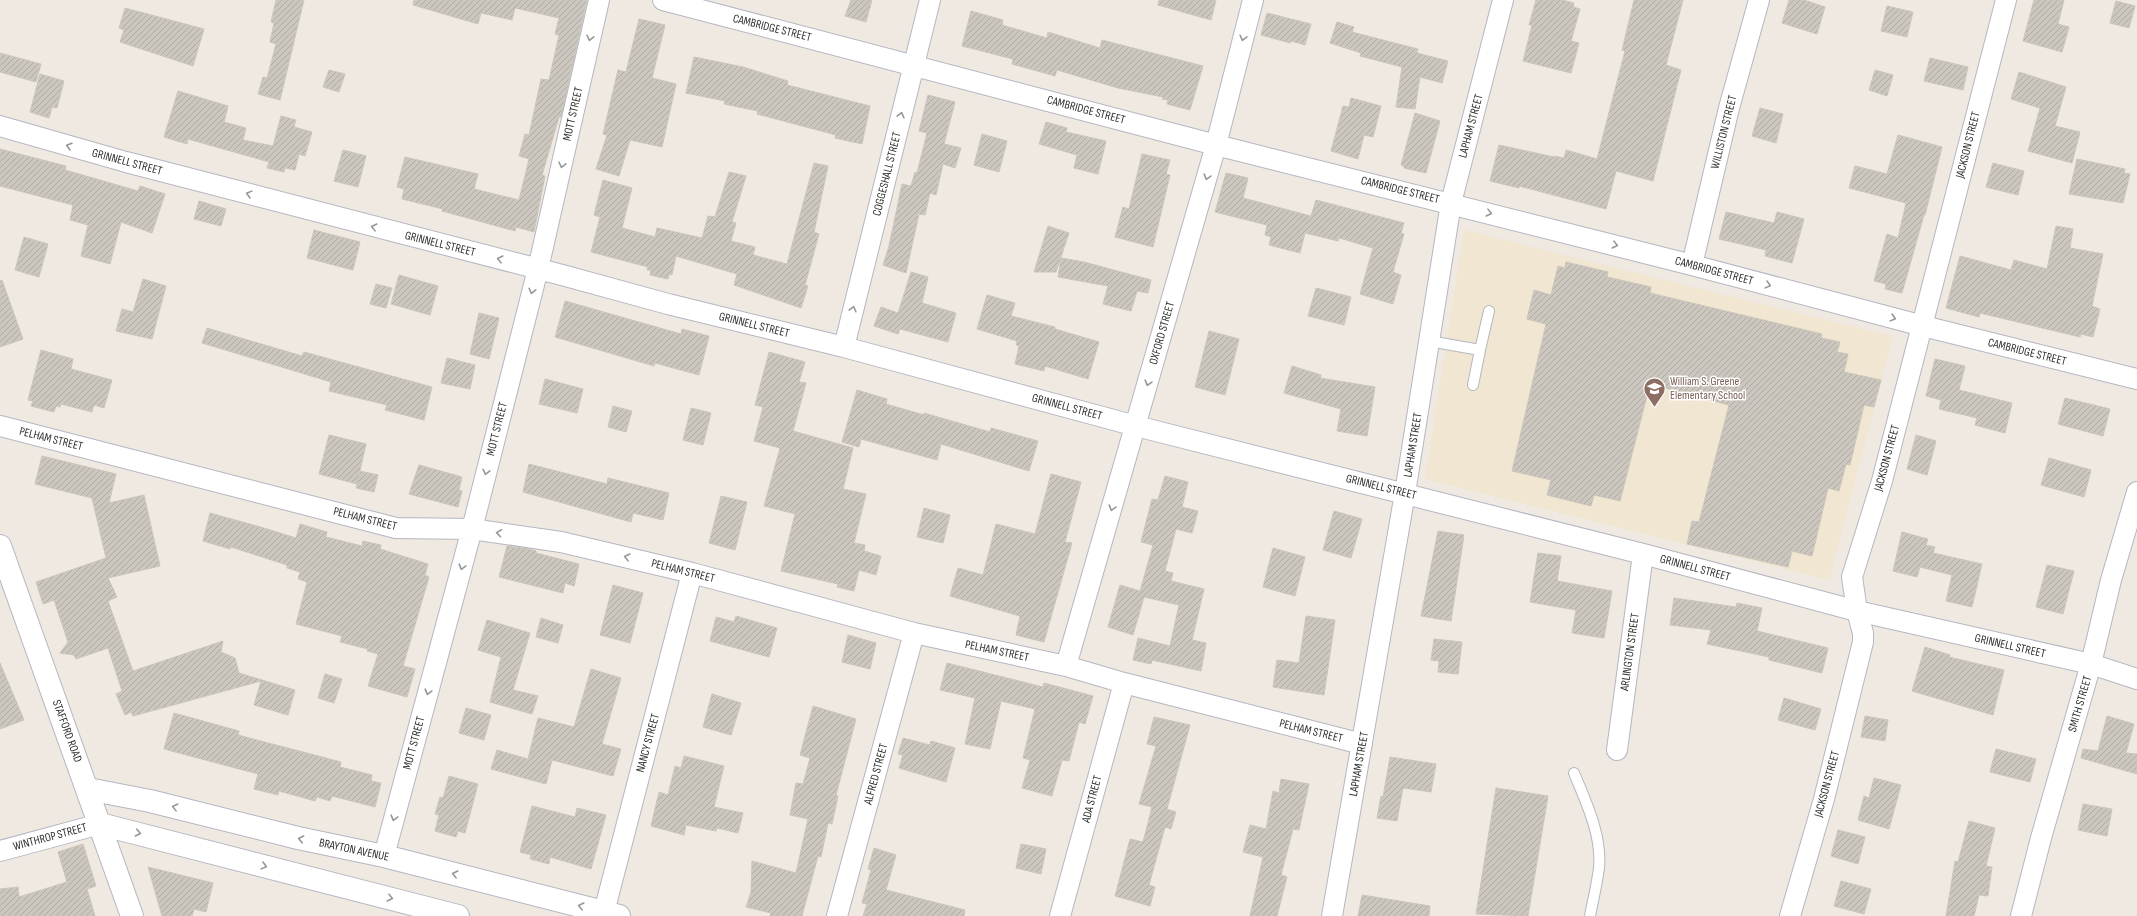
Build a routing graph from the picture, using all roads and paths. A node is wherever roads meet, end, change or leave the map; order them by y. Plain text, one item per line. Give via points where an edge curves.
1 (599, 0) edge
2 (663, 0) edge
3 (930, 0) edge
4 (1253, 0) edge
5 (1504, 0) edge
6 (1759, 0) edge
7 (2006, 0) edge
8 (914, 65) junction
9 (0, 126) edge
10 (1216, 145) junction
11 (1451, 203) junction
12 (1692, 265) junction
13 (538, 269) junction
14 (1489, 311) dead end
15 (1923, 326) junction
16 (1429, 341) junction
17 (844, 347) junction
18 (1480, 350) junction
19 (2137, 379) edge
20 (1473, 385) dead end
21 (0, 426) edge
22 (1136, 426) junction
23 (2137, 492) edge
24 (1405, 494) junction
25 (472, 529) junction
26 (0, 546) edge
27 (1643, 554) junction
28 (692, 573) junction
29 (1857, 610) junction
30 (914, 633) junction
31 (2091, 664) junction
32 (1066, 666) junction
33 (2137, 679) edge
34 (1124, 683) junction
35 (1362, 744) junction
36 (1617, 750) dead end
37 (1574, 773) dead end
38 (88, 788) junction
39 (100, 824) junction
40 (0, 851) edge
41 (384, 856) junction
42 (611, 914) edge
43 (132, 916) edge
44 (458, 916) edge
45 (838, 916) edge
46 (1060, 916) edge
47 (1332, 916) edge
48 (1590, 916) edge
49 (1790, 916) edge
50 (2021, 916) edge

1 -> 13 street, MOTT STREET
2 - 8 street, CAMBRIDGE STREET
3 - 8 street, COGGESHALL STREET
4 -> 10 street, OXFORD STREET
5 - 11 street, LAPHAM STREET
6 - 12 street, WILLISTON STREET via 1729,108
7 - 15 street, JACKSON STREET
8 - 10 street, CAMBRIDGE STREET
17 -> 8 street, COGGESHALL STREET
13 -> 9 street, GRINNELL STREET via 126,162
10 - 11 street, CAMBRIDGE STREET
10 -> 22 street, OXFORD STREET
11 -> 12 street, CAMBRIDGE STREET
11 - 16 street, LAPHAM STREET
12 -> 15 street, CAMBRIDGE STREET
13 - 17 street, GRINNELL STREET
13 -> 25 street, MOTT STREET
14 - 18 lane
15 - 19 street, CAMBRIDGE STREET
15 - 29 street, JACKSON STREET via 1882,481 1852,577
16 - 18 lane
16 - 24 street, LAPHAM STREET
17 - 22 street, GRINNELL STREET
18 - 20 lane
21 - 25 street, PELHAM STREET via 396,528
22 - 24 street, GRINNELL STREET
22 -> 32 street, OXFORD STREET
23 - 31 street, SMITH STREET via 2111,580
24 - 27 street, GRINNELL STREET
24 - 35 street, LAPHAM STREET
28 -> 25 street, PELHAM STREET via 562,542
25 -> 41 street, MOTT STREET
26 - 38 main road, STAFFORD ROAD
27 - 29 street, GRINNELL STREET
27 - 36 street, ARLINGTON STREET
28 - 30 street, PELHAM STREET
28 - 42 street, NANCY STREET
29 - 31 street, GRINNELL STREET
29 - 49 street, JACKSON STREET via 1863,633 1862,642 1824,799
30 - 32 street, PELHAM STREET
30 - 45 street, ALFRED STREET
31 - 33 street, GRINNELL STREET
31 - 50 street, SMITH STREET
32 - 34 street, PELHAM STREET
34 - 35 street, PELHAM STREET
34 - 46 street, ADA STREET
35 - 47 street, LAPHAM STREET
37 - 48 lane via 1597,836 1599,867
38 - 39 main road, STAFFORD ROAD
41 -> 38 main road, BRAYTON AVENUE
39 - 40 street, WINTHROP STREET
39 - 43 main road, STAFFORD ROAD
39 -> 44 main road
42 -> 41 main road, BRAYTON AVENUE

